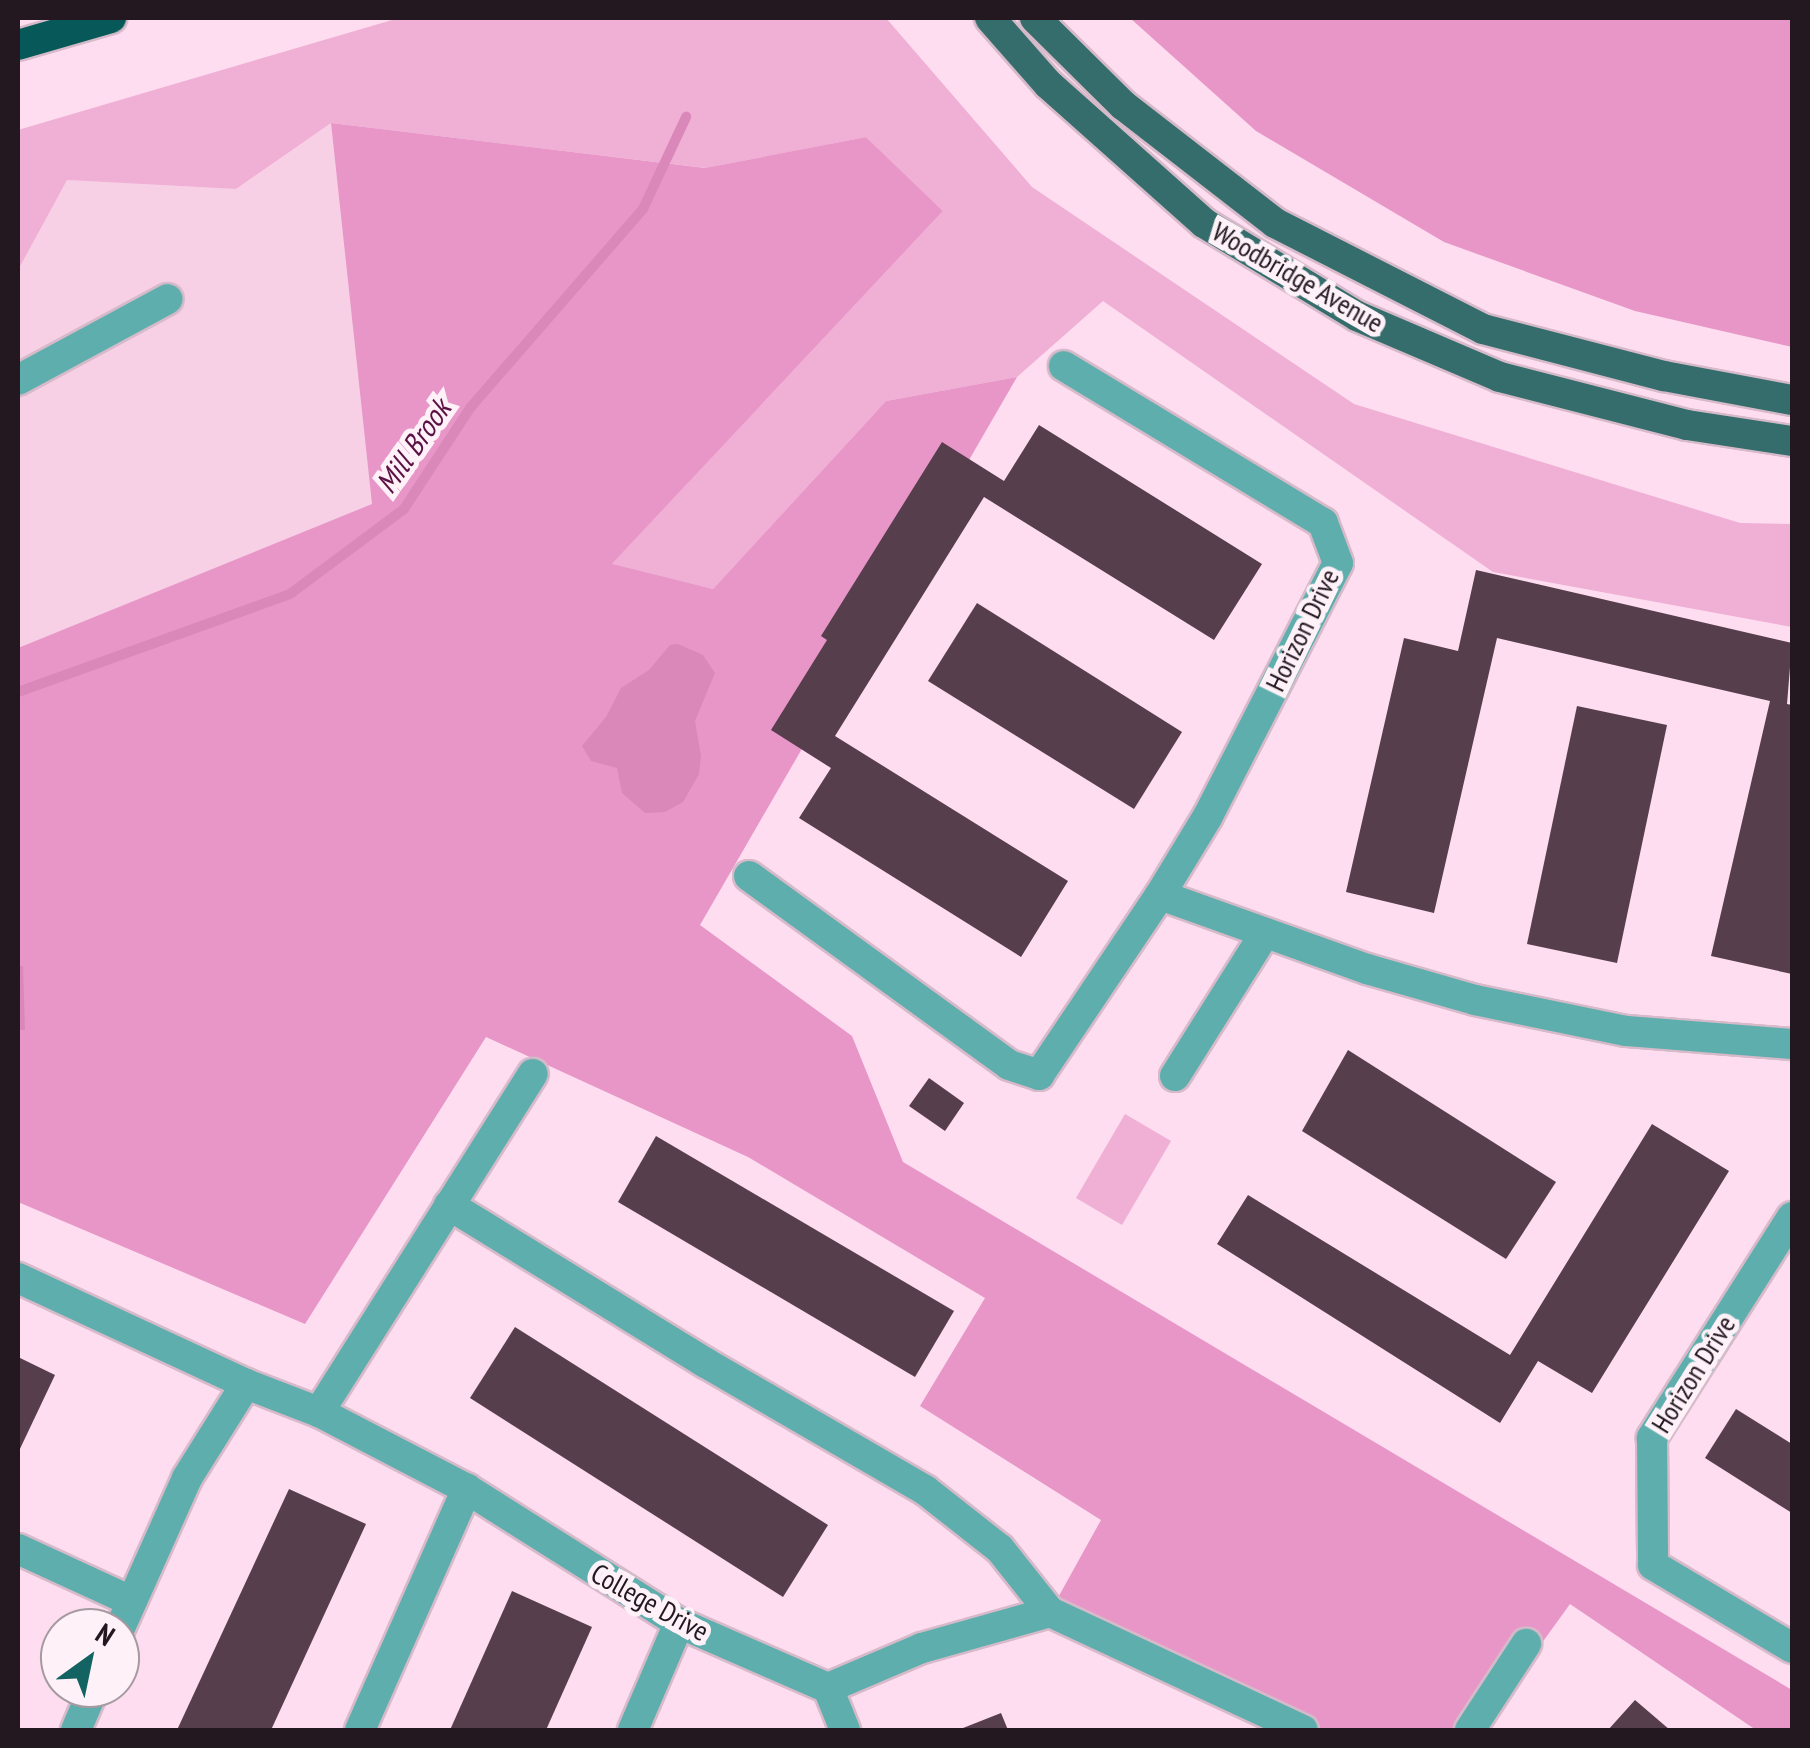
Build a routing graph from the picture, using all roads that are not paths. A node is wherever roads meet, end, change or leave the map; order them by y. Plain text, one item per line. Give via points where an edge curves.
1 (111, 18) edge
2 (990, 18) edge
3 (1035, 18) edge
4 (18, 45) edge
5 (168, 299) dead end
6 (1064, 366) dead end
7 (18, 380) edge
8 (1792, 400) edge
9 (1792, 441) edge
10 (750, 876) dead end
11 (1160, 896) junction
12 (1265, 933) junction
13 (1792, 1044) edge
14 (532, 1074) dead end
15 (1175, 1076) dead end
16 (449, 1204) junction
17 (1792, 1217) edge
18 (18, 1278) edge
19 (246, 1384) junction
20 (318, 1412) junction
21 (466, 1489) junction
22 (18, 1549) edge
23 (116, 1608) edge
24 (129, 1608) edge
25 (1050, 1612) junction
26 (679, 1623) junction
27 (1526, 1644) dead end
28 (1792, 1648) edge
29 (828, 1688) junction
30 (360, 1730) edge
31 (633, 1730) edge
32 (845, 1730) edge
33 (1303, 1730) edge
34 (1470, 1730) edge

1 - 4 highway
2 - 9 main road, Woodbridge Avenue via 1048,84 1204,222 1357,316 1500,377 1687,424
3 - 8 main road, Woodbridge Avenue via 1123,104 1275,223 1483,329 1664,376
5 - 7 street
6 - 11 street, Horizon Drive via 1323,523 1338,563
10 - 11 street, Horizon Drive via 1008,1065 1039,1075
11 - 12 street
12 - 13 street via 1475,1000 1626,1031
12 - 15 street
14 - 16 street
16 - 20 street
16 - 25 street via 926,1490 1000,1548
17 - 28 street, Horizon Drive via 1652,1438 1653,1566
18 - 19 street, College Drive
19 - 20 street, College Drive
19 - 24 street via 187,1478
20 - 21 street, College Drive
21 - 26 street, College Drive
21 - 30 street
22 - 23 street
25 - 29 street via 922,1648
25 - 33 street
26 - 29 street, College Drive
26 - 31 street
27 - 34 street
29 - 32 street

